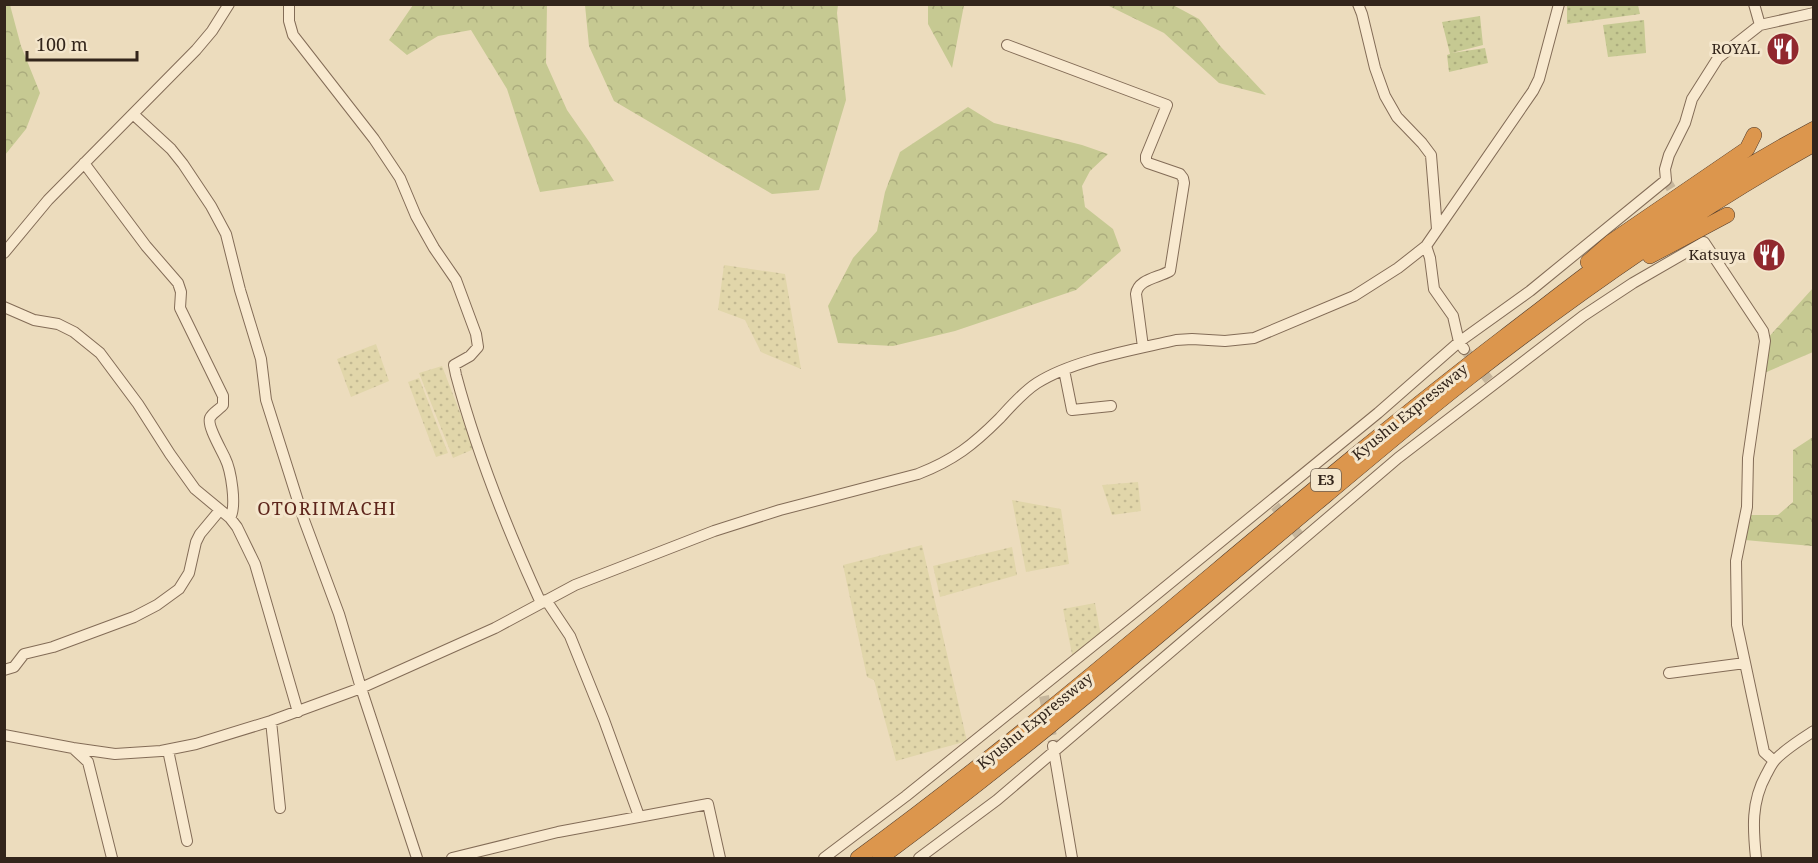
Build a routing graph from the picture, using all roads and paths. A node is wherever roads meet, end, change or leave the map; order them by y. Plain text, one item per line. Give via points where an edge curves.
1 (229, 4) edge
2 (289, 4) edge
3 (1358, 4) edge
4 (1558, 4) edge
5 (1754, 4) edge
6 (1814, 13) edge
7 (1760, 25) junction
8 (1006, 45) dead end
9 (134, 114) junction
10 (1814, 129) edge
11 (1754, 135) dead end
12 (1814, 144) edge
13 (84, 163) junction
14 (1726, 215) dead end
15 (1437, 229) junction
16 (1425, 246) junction
17 (4, 253) edge
18 (4, 307) edge
19 (1518, 340) junction
20 (1462, 346) junction
21 (1143, 347) junction
22 (1064, 370) junction
23 (1443, 384) junction
24 (1111, 406) dead end
25 (220, 510) junction
26 (230, 518) junction
27 (543, 602) junction
28 (1745, 663) junction
29 (4, 670) edge
30 (1669, 673) dead end
31 (361, 688) junction
32 (298, 712) junction
33 (271, 721) junction
34 (1814, 731) edge
35 (4, 735) edge
36 (1053, 746) junction
37 (73, 748) junction
38 (168, 750) junction
39 (1774, 761) junction
40 (280, 808) dead end
41 (639, 816) junction
42 (187, 841) dead end
43 (108, 858) edge
44 (417, 858) edge
45 (452, 858) edge
46 (720, 858) edge
47 (824, 858) edge
48 (858, 858) edge
49 (880, 858) edge
50 (919, 858) edge
51 (1072, 858) edge
52 (1756, 858) edge

1 - 9 street via 196,50
2 - 27 street via 293,35 400,178 416,216 456,280 478,347 454,365 456,375 502,517
3 - 15 street via 1385,96 1397,117 1431,155
4 - 15 street via 1533,91
5 - 7 street
6 - 7 street
7 - 20 street via 1718,57 1692,99 1669,155 1666,180
8 - 21 street via 1167,105 1146,160 1180,174 1184,183 1170,271 1137,287
9 - 13 street
9 - 31 street via 183,164 226,234 261,359 266,400
10 - 23 highway, Kyushu Expressway / E3 via 1694,200 1605,260
11 - 23 highway via 1747,149 1611,242
12 - 19 highway, Kyushu Expressway / E3 via 1665,235
13 - 17 street
13 - 26 street via 181,288 180,308 223,396 224,405 209,420 230,470
14 - 19 highway via 1644,260
15 - 16 street
16 - 20 street via 1434,289 1453,316
16 - 21 street via 1354,296 1254,338 1184,339
18 - 25 street via 34,320 58,324 100,353 195,489
19 - 49 highway, Kyushu Expressway / E3 via 1388,443 1016,754
20 - 47 street via 1043,692
21 - 22 street
22 - 24 street via 1072,410
22 - 27 street via 1034,385 972,444 937,467 714,531 575,585
23 - 48 highway, Kyushu Expressway / E3 via 1043,716
25 - 26 street
25 - 29 street via 200,534 189,573 179,589 134,616 24,654 14,667
26 - 32 street via 255,564
27 - 31 street via 495,628
27 - 41 street via 570,636
28 - 30 street
28 - 36 street via 1737,625 1736,561 1747,507 1748,458 1765,340 1763,331 1704,242 1583,316 1492,383 1301,537 1162,660
28 - 39 street via 1764,752
31 - 32 street
31 - 44 street
32 - 33 street
33 - 38 street
33 - 40 street
34 - 39 street
35 - 37 street
36 - 50 street via 997,800
36 - 51 street
37 - 38 street via 115,754
37 - 43 street via 88,762
38 - 42 street
39 - 52 street via 1757,795 1753,815
41 - 45 street
41 - 46 street via 708,804

